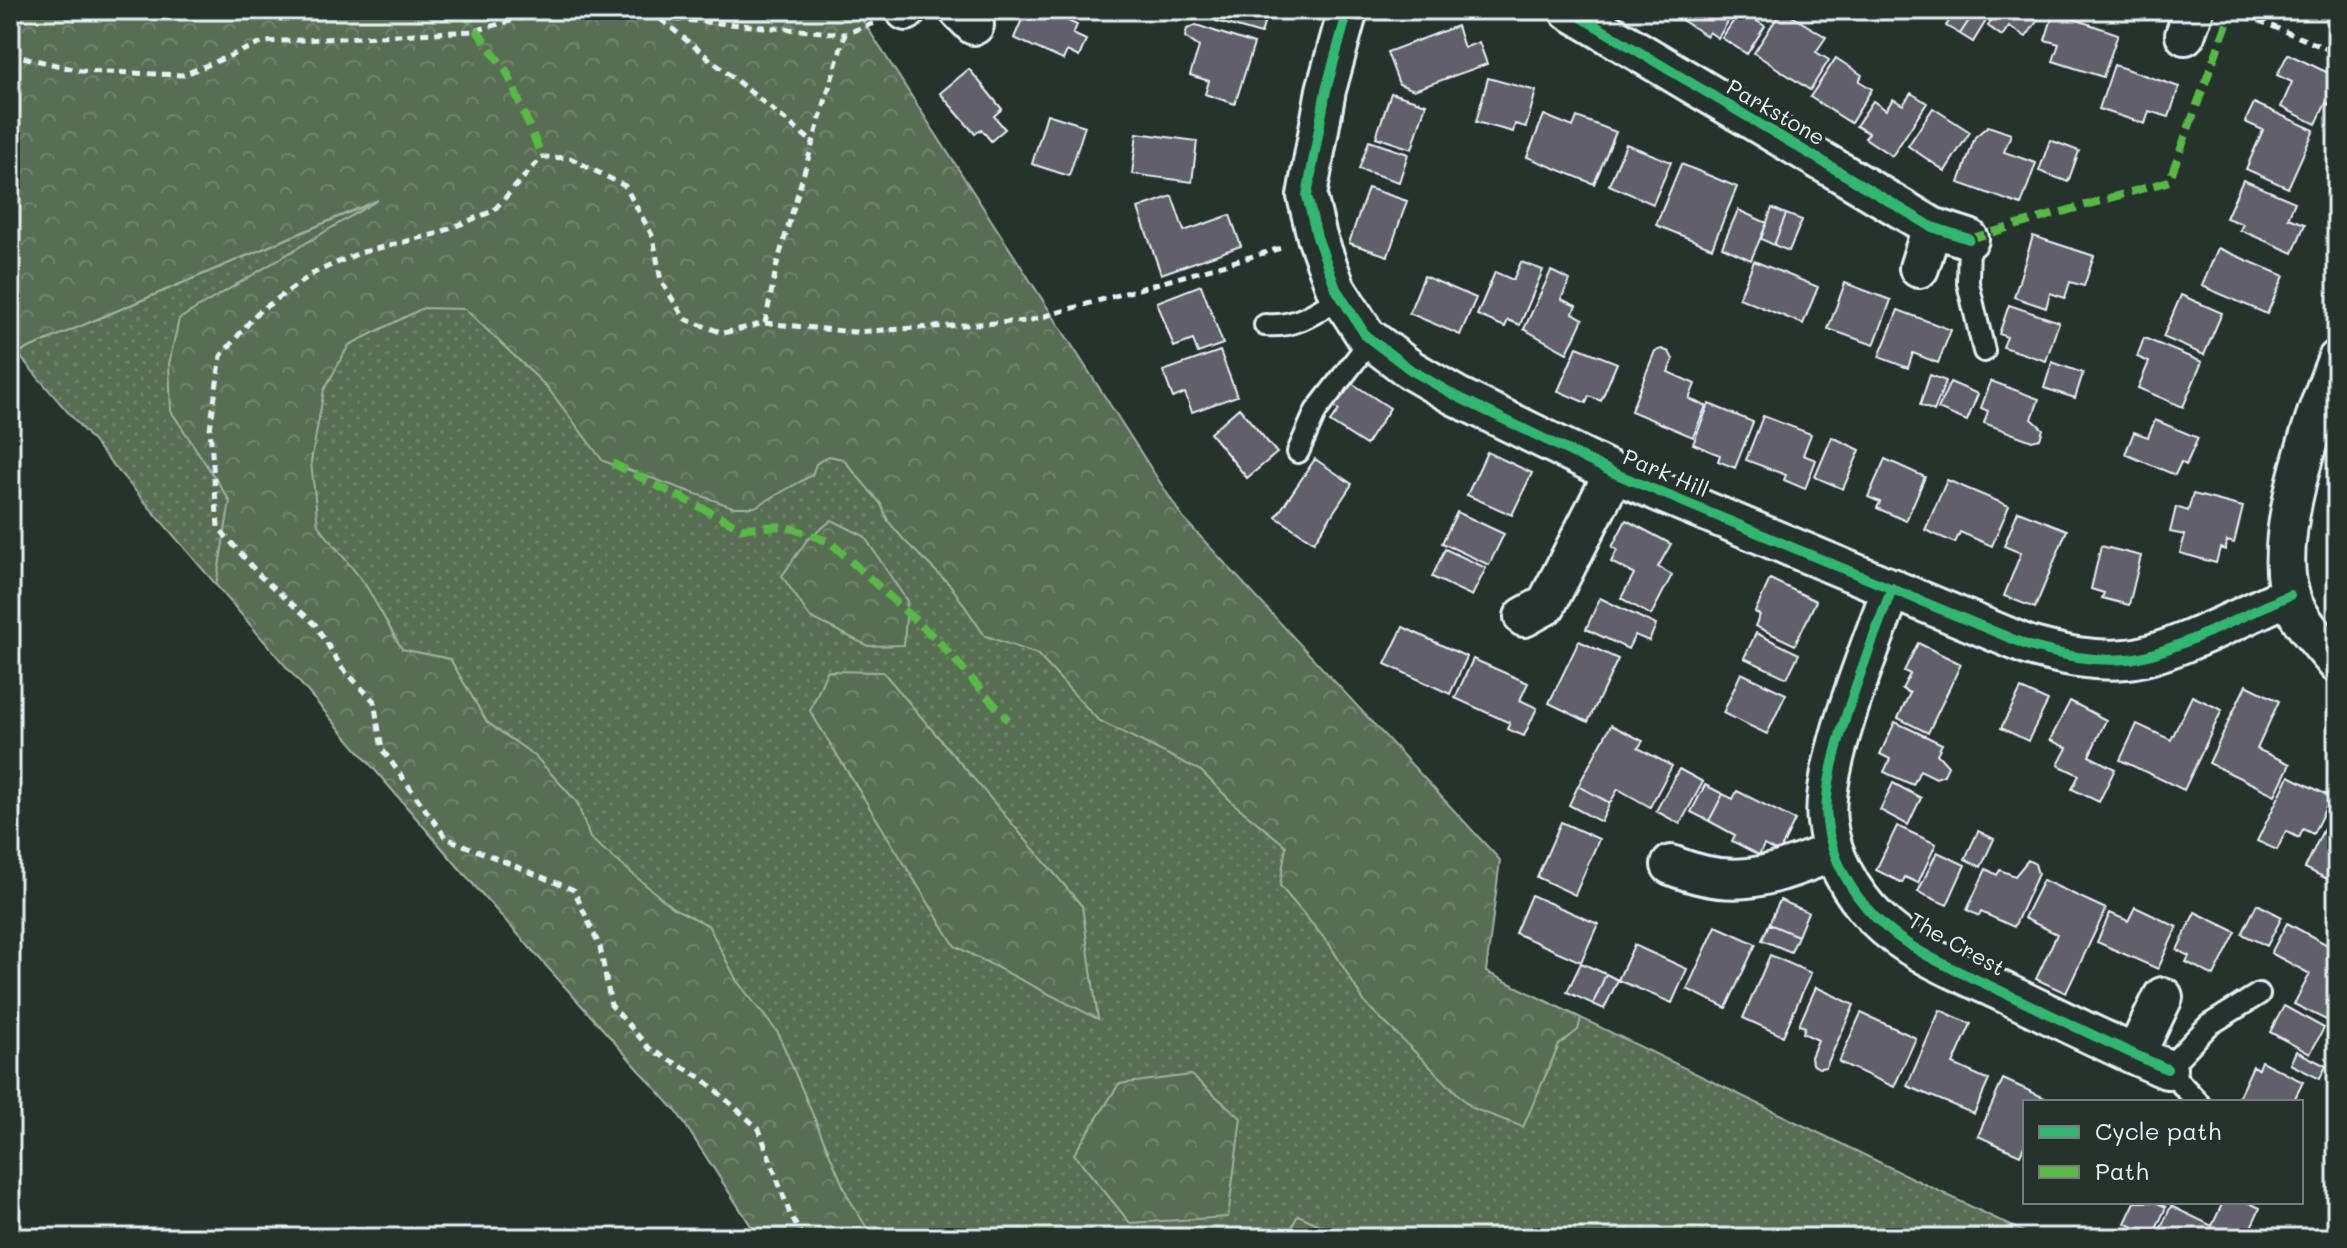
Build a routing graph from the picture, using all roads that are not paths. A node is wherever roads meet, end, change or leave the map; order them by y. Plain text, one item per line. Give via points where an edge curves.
1 (1348, 10) edge
2 (1569, 10) edge
3 (1932, 227) junction
4 (1969, 239) joint
5 (1919, 268) dead end
6 (1341, 297) junction
7 (1265, 325) dead end
8 (1371, 340) junction
9 (1984, 351) dead end
10 (2337, 360) edge
11 (1298, 452) dead end
12 (1614, 473) junction
13 (1892, 588) junction
14 (2290, 595) junction
15 (1524, 617) dead end
16 (2337, 663) edge
17 (1834, 852) junction
18 (1671, 865) dead end
19 (2259, 994) dead end
20 (2163, 997) dead end
21 (2151, 1062) junction
22 (2196, 1100) edge

1 - 6 street, Park Hill via 1326,90 1307,196
2 - 3 street, Parkstone
3 - 4 street, Parkstone
3 - 5 street
4 - 9 lane via 1968,283
6 - 7 lane via 1297,322
6 - 8 street, Park Hill
8 - 11 lane via 1316,411
8 - 12 street, Park Hill via 1456,396
10 - 14 street via 2291,499 2284,555
12 - 13 street, Park Hill
12 - 15 street via 1546,605
13 - 14 street, Park Hill via 2029,646 2079,659 2130,659
13 - 17 street, The Crest via 1838,745 1826,820
14 - 16 street
17 - 18 street via 1772,874 1733,881 1703,878
17 - 21 street, The Crest via 1850,886 1876,918 1904,940
19 - 21 lane
20 - 21 street
21 - 22 lane

